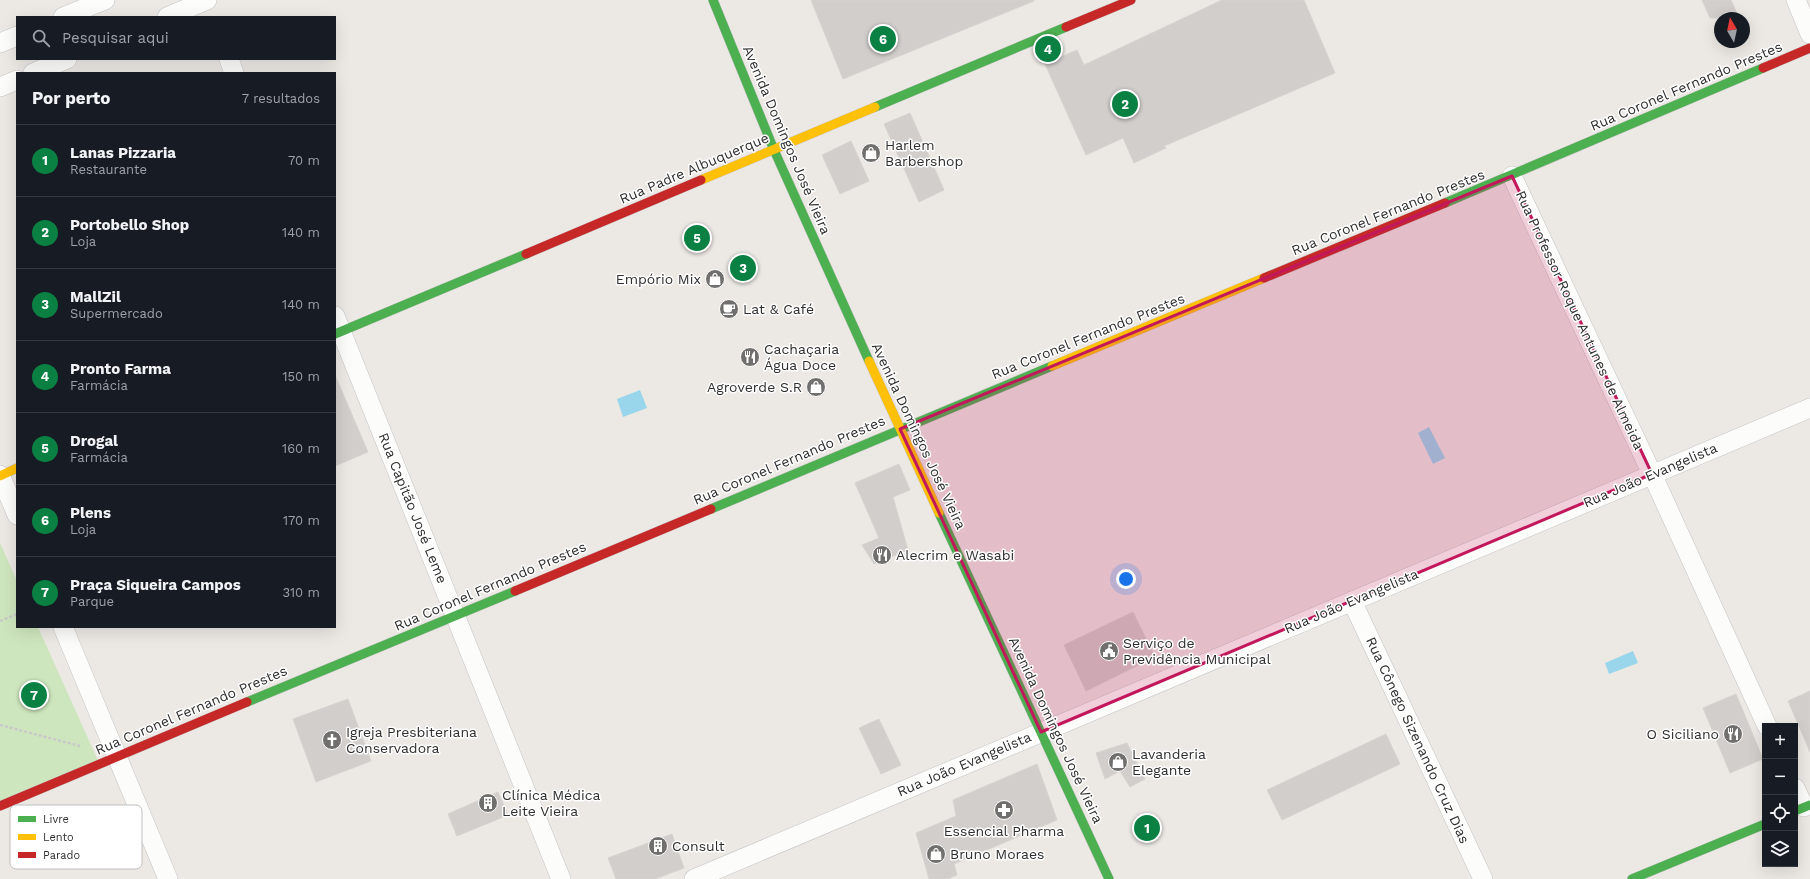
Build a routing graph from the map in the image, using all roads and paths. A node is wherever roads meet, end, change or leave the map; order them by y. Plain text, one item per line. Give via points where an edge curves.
1 (105, 0) edge
2 (713, 0) edge
3 (1131, 0) edge
4 (1796, 0) edge
5 (207, 5) edge
6 (65, 16) edge
7 (170, 16) edge
8 (1810, 34) edge
9 (16, 36) edge
10 (0, 43) edge
11 (1810, 48) edge
12 (65, 60) edge
13 (229, 60) edge
14 (35, 72) edge
15 (234, 72) edge
16 (16, 80) edge
17 (0, 87) edge
18 (774, 150) junction
19 (1512, 176) junction
20 (337, 327) edge
21 (1810, 408) edge
22 (900, 429) junction
23 (16, 468) edge
24 (1652, 474) junction
25 (0, 475) edge
26 (16, 513) edge
27 (1352, 601) junction
28 (16, 614) edge
29 (456, 616) junction
30 (0, 621) edge
31 (63, 628) edge
32 (1766, 723) edge
33 (0, 725) edge
34 (1041, 732) junction
35 (117, 756) junction
36 (1798, 795) edge
37 (137, 805) edge
38 (0, 806) edge
39 (1804, 809) edge
40 (142, 816) edge
41 (1762, 825) edge
42 (168, 879) edge
43 (561, 879) edge
44 (694, 879) edge
45 (1109, 879) edge
46 (1483, 879) edge
47 (1632, 879) edge

1 - 6 street
2 - 18 main road, Avenida Domingos José Vieira
3 - 18 main road, Rua Padre Albuquerque
4 - 8 street
5 - 7 street
9 - 10 street
11 - 19 main road, Rua Coronel Fernando Prestes
12 - 14 street
13 - 15 street
16 - 17 street
18 - 20 main road, Rua Padre Albuquerque
18 - 22 main road, Avenida Domingos José Vieira
19 - 22 main road, Rua Coronel Fernando Prestes
19 - 24 street, Rua Professor Roque Antunes de Almeida
20 - 29 street, Rua Capitão José Leme
21 - 24 street, Rua João Evangelista
22 - 29 main road, Rua Coronel Fernando Prestes
22 - 34 main road, Avenida Domingos José Vieira
23 - 25 main road
24 - 27 street, Rua João Evangelista
24 - 32 street, Rua Professor Roque Antunes de Almeida
25 - 26 street
27 - 34 street, Rua João Evangelista
27 - 46 street, Rua Cônego Sizenando Cruz Dias
28 - 30 path
29 - 35 main road, Rua Coronel Fernando Prestes
29 - 43 street, Rua Capitão José Leme
31 - 35 street
33 - 35 path
34 - 44 street, Rua João Evangelista
34 - 45 main road, Avenida Domingos José Vieira
35 - 37 street
35 - 38 main road, Rua Coronel Fernando Prestes
36 - 39 street
40 - 42 street
41 - 47 main road

